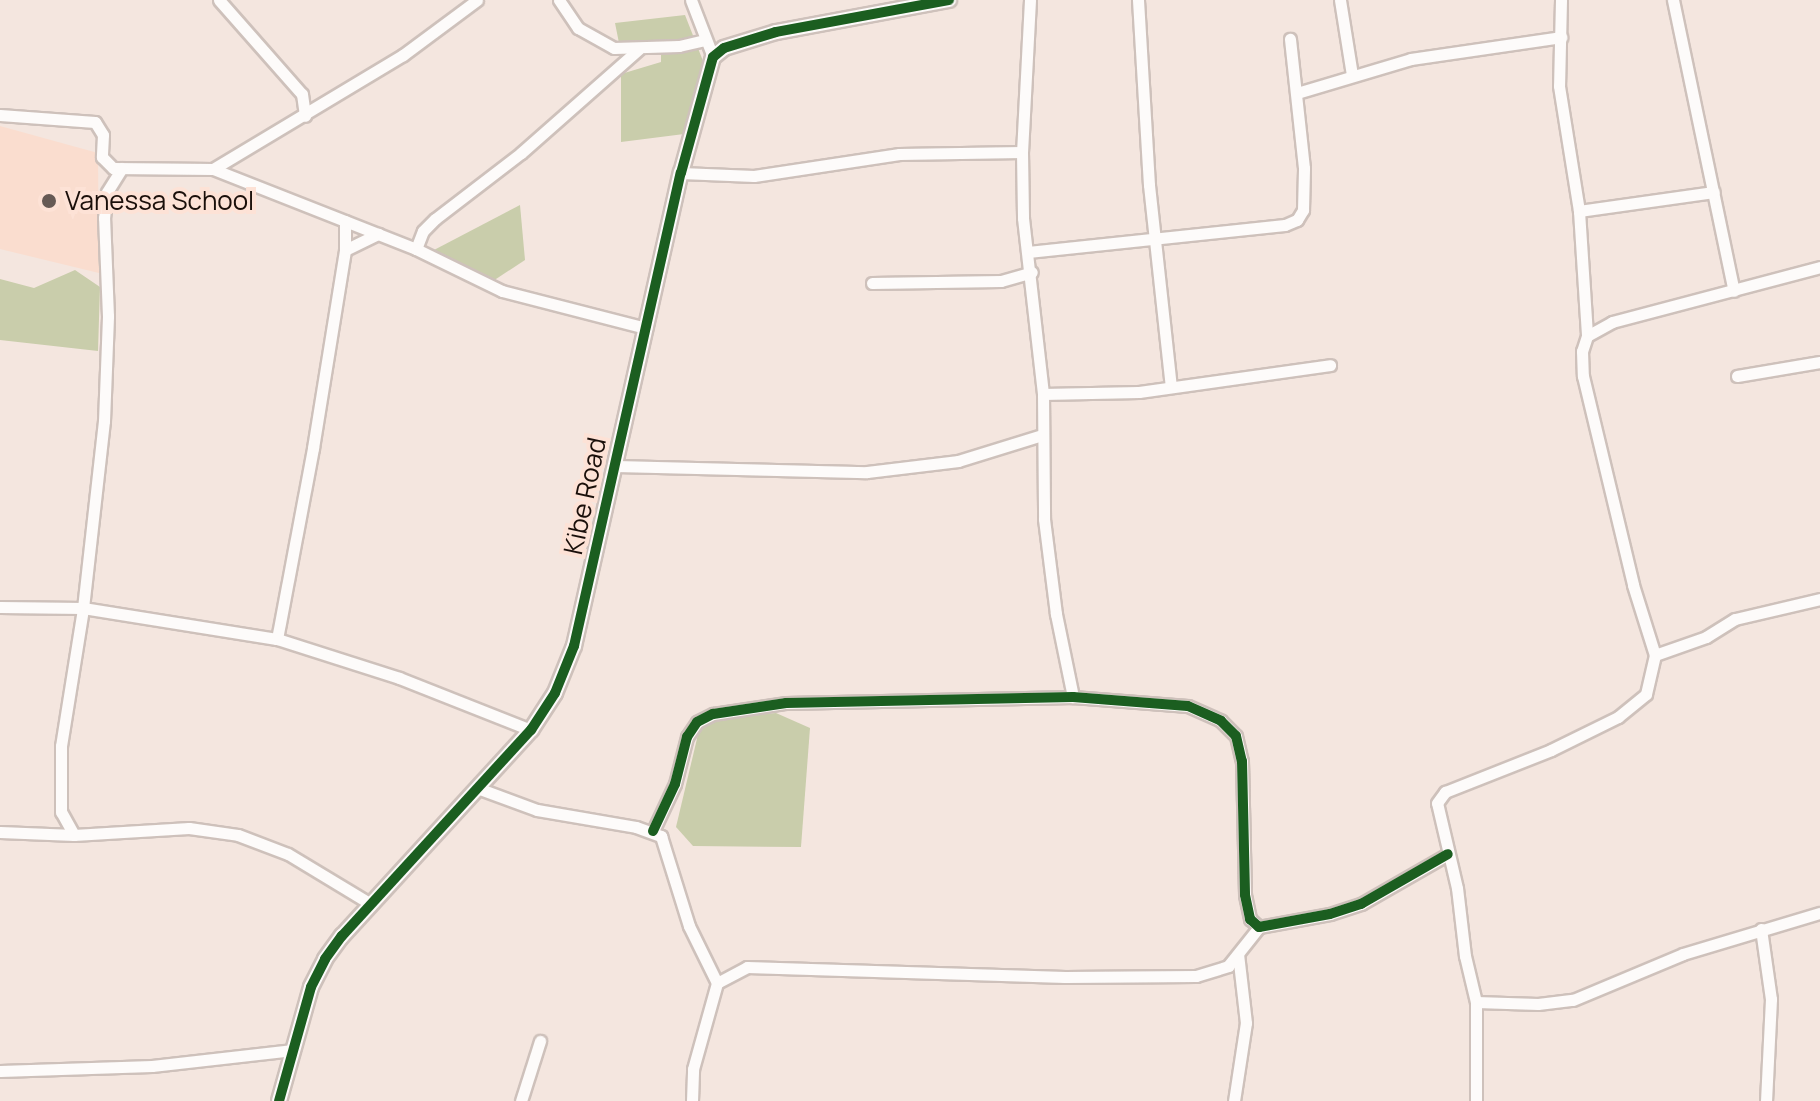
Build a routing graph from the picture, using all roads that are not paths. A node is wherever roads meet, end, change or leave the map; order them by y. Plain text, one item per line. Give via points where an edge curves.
1 (219, 0) edge
2 (477, 0) edge
3 (559, 0) edge
4 (691, 0) edge
5 (949, 0) edge
6 (1030, 0) edge
7 (1138, 0) edge
8 (1340, 0) edge
9 (1561, 0) edge
10 (1673, 0) edge
11 (1561, 37) junction
12 (1290, 39) dead end
13 (705, 40) junction
14 (639, 49) junction
15 (713, 57) junction
16 (1352, 75) junction
17 (1297, 93) junction
18 (0, 115) edge
19 (305, 116) junction
20 (245, 151) junction
21 (1022, 152) junction
22 (122, 168) junction
23 (213, 169) junction
24 (681, 173) junction
25 (243, 180) junction
26 (1714, 192) junction
27 (1579, 211) junction
28 (345, 221) junction
29 (378, 234) junction
30 (1156, 236) junction
31 (416, 249) junction
32 (345, 250) junction
33 (1028, 252) junction
34 (1820, 267) edge
35 (1032, 272) junction
36 (1001, 281) junction
37 (872, 283) dead end
38 (1034, 289) junction
39 (1734, 291) junction
40 (646, 328) junction
41 (1587, 336) junction
42 (1820, 362) edge
43 (1330, 365) dead end
44 (1737, 376) dead end
45 (1171, 387) junction
46 (1043, 394) junction
47 (1042, 435) junction
48 (616, 466) junction
49 (1820, 599) edge
50 (0, 607) edge
51 (83, 608) junction
52 (277, 639) junction
53 (1655, 655) junction
54 (1073, 697) junction
55 (531, 730) junction
56 (480, 789) junction
57 (61, 812) junction
58 (653, 831) junction
59 (0, 832) edge
60 (42, 834) junction
61 (74, 835) junction
62 (1448, 854) junction
63 (371, 904) junction
64 (1820, 913) edge
65 (1259, 927) junction
66 (1761, 929) junction
67 (1238, 954) junction
68 (717, 983) junction
69 (1476, 1002) junction
70 (540, 1041) dead end
71 (293, 1050) junction
72 (0, 1071) edge
73 (279, 1101) edge
74 (521, 1101) edge
75 (692, 1101) edge
76 (1234, 1101) edge
77 (1476, 1101) edge
78 (1766, 1101) edge

1 - 19 street via 302,94
2 - 19 street via 403,55
3 - 14 street via 578,28 592,38 614,48
4 - 13 street
5 - 15 street via 776,32 724,48
6 - 21 street
7 - 30 street
8 - 16 street
9 - 11 street
10 - 26 street
11 - 16 street via 1471,47
11 - 27 street via 1562,111
12 - 17 street
13 - 14 street
13 - 15 street
14 - 31 street via 521,153 435,219
15 - 24 street, Kibe Road
16 - 17 street
17 - 30 street via 1304,193 1297,220
18 - 22 street via 95,122 103,135 104,162
19 - 20 street
20 - 23 street
20 - 25 street
21 - 24 street via 899,154 754,176
21 - 33 street
22 - 23 street
22 - 51 street via 107,192 104,218 107,371
23 - 25 street
24 - 40 street, Kibe Road
25 - 28 street
26 - 27 street
26 - 39 street
27 - 41 street
28 - 29 street
28 - 32 street
29 - 31 street
29 - 32 street
30 - 33 street
30 - 45 street
31 - 40 street via 502,291
32 - 52 street
33 - 35 street
34 - 39 street
35 - 36 street
35 - 38 street
36 - 37 street
36 - 38 street
38 - 46 street
39 - 41 street via 1612,322
40 - 48 street, Kibe Road
41 - 53 street via 1583,376
42 - 44 street
43 - 45 street
45 - 46 street
46 - 47 street
47 - 48 street via 958,461 867,472
47 - 54 street via 1049,563
48 - 55 street, Kibe Road via 574,646 555,693
49 - 53 street via 1735,619 1695,642
50 - 51 street
51 - 52 street
51 - 57 street via 61,746
52 - 55 street via 399,678
53 - 62 street via 1646,694 1618,717 1445,792 1437,803
54 - 58 street via 786,703 713,714 697,722 687,737 671,796
54 - 65 street via 1188,706 1221,721 1236,736 1242,761 1245,895 1250,919
55 - 56 street, Kibe Road
56 - 58 street via 537,810
56 - 63 street, Kibe Road
57 - 60 street
57 - 61 street
58 - 68 street via 666,844 689,926
59 - 60 street
60 - 61 street
61 - 63 street via 189,828 238,835 288,854
62 - 65 street via 1361,904
62 - 69 street
63 - 71 street, Kibe Road via 325,959
64 - 66 street
65 - 67 street
66 - 69 street via 1683,954 1573,1000
66 - 78 street via 1771,999
67 - 68 street via 1216,973 1196,976 759,966 736,970
67 - 76 street via 1246,1023
68 - 75 street via 693,1069
69 - 77 street
70 - 74 street
71 - 72 street via 152,1066
71 - 73 street, Kibe Road

